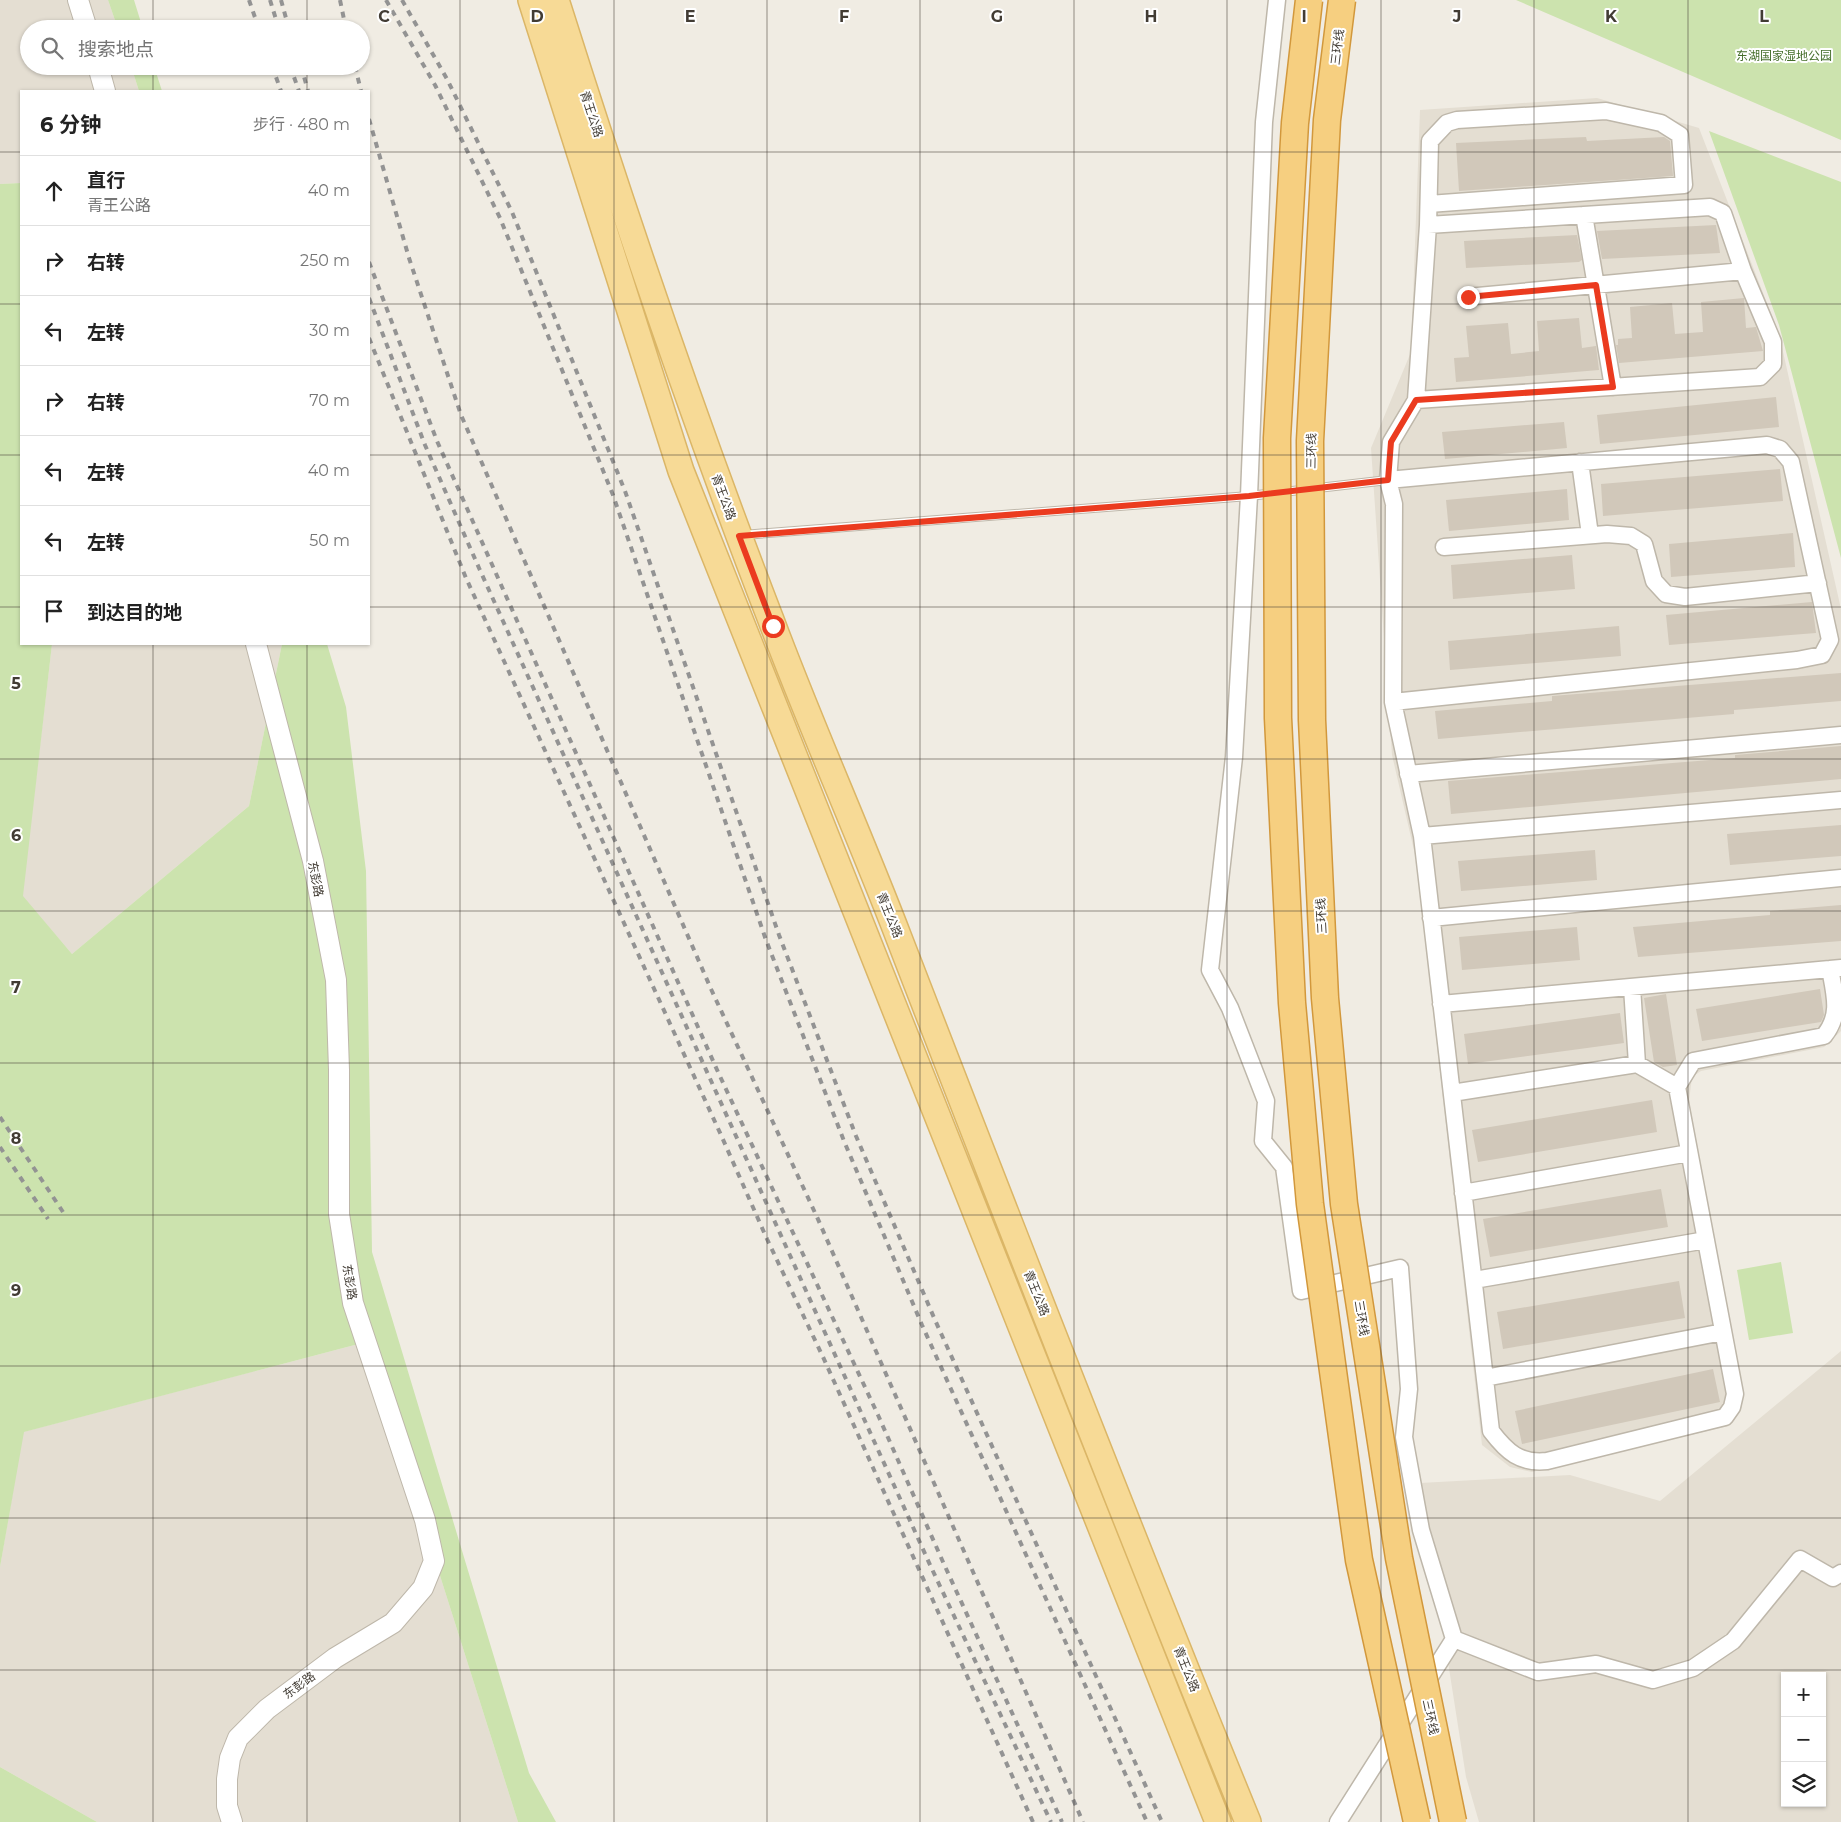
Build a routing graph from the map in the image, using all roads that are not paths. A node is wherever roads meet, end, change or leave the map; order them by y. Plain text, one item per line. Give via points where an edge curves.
1 (78, 0) edge
2 (531, 0) edge
3 (556, 0) edge
4 (1277, 0) edge
5 (1309, 0) edge
6 (1342, 0) edge
7 (84, 20) edge
8 (101, 75) edge
9 (105, 90) edge
10 (1429, 204) junction
11 (1584, 215) junction
12 (1428, 224) junction
13 (1743, 271) junction
14 (1596, 285) junction
15 (1468, 297) dead end
16 (1613, 387) junction
17 (1416, 400) junction
18 (1580, 462) junction
19 (1388, 480) junction
20 (1249, 496) junction
21 (1590, 535) junction
22 (739, 536) junction
23 (1444, 547) dead end
24 (1818, 583) junction
25 (256, 645) edge
26 (1393, 702) junction
27 (1841, 735) edge
28 (1408, 774) junction
29 (1841, 800) edge
30 (1422, 836) junction
31 (1841, 878) edge
32 (1431, 918) junction
33 (1836, 968) edge
34 (1632, 987) junction
35 (1441, 1004) junction
36 (1638, 1064) junction
37 (1677, 1087) junction
38 (1452, 1093) junction
39 (1689, 1154) junction
40 (1463, 1193) junction
41 (1706, 1240) junction
42 (1474, 1280) junction
43 (1723, 1332) junction
44 (1485, 1378) junction
45 (1838, 1580) edge
46 (1454, 1639) junction
47 (232, 1822) edge
48 (1218, 1822) edge
49 (1248, 1822) edge
50 (1338, 1822) edge
51 (1417, 1822) edge
52 (1453, 1822) edge

1 - 7 street
2 - 48 main road, 青王公路 via 681,471
3 - 22 main road, 青王公路 via 608,165
4 - 20 street via 1264,122
5 - 51 highway, bridge via 1295,123 1277,438 1278,718 1292,1003 1310,1204 1359,1560
6 - 52 highway, 三环线, bridge via 1327,120 1310,441 1312,720 1325,998 1344,1204 1394,1529
8 - 9 street
10 - 10 street via 1430,140 1457,120 1606,111 1661,123 1680,135 1684,185
10 - 12 street
11 - 12 street
11 - 13 street via 1710,207 1723,213
11 - 14 street
12 - 17 street
13 - 14 street
13 - 16 street via 1773,342 1773,364 1760,377
14 - 15 street
14 - 16 street
16 - 17 street
17 - 19 street via 1391,442
18 - 19 street
18 - 21 street
18 - 24 street via 1767,445 1780,449 1791,462
19 - 20 lane
19 - 26 street via 1394,504
20 - 22 lane
20 - 46 street via 1234,757 1210,970 1230,1008 1266,1102 1263,1141 1284,1167 1301,1291 1400,1268 1410,1389 1404,1437 1422,1530
21 - 23 street
21 - 24 street via 1631,536 1644,544 1654,581 1666,594 1685,597
22 - 49 main road, 青王公路
24 - 26 street via 1830,640 1822,655
25 - 47 street, 东彭路 via 313,861 336,980 339,1214 353,1303 425,1520 434,1561 422,1588 393,1623 335,1658 267,1709 238,1738 230,1758 227,1779 227,1806
26 - 28 street
27 - 28 street
28 - 30 street
29 - 30 street
30 - 32 street
31 - 32 street
32 - 35 street
33 - 34 street
33 - 37 street via 1838,1012 1834,1026 1824,1036 1694,1061
34 - 35 street
34 - 36 street
35 - 38 street
36 - 37 street
36 - 38 street
37 - 39 street
38 - 40 street
39 - 40 street
39 - 41 street
40 - 42 street
41 - 42 street
41 - 43 street
42 - 44 street
43 - 44 street
43 - 44 street via 1735,1394 1725,1417 1547,1461 1532,1463 1507,1451 1491,1431
45 - 46 street via 1800,1559 1733,1641 1693,1668 1653,1680 1596,1664 1538,1672
46 - 50 street

